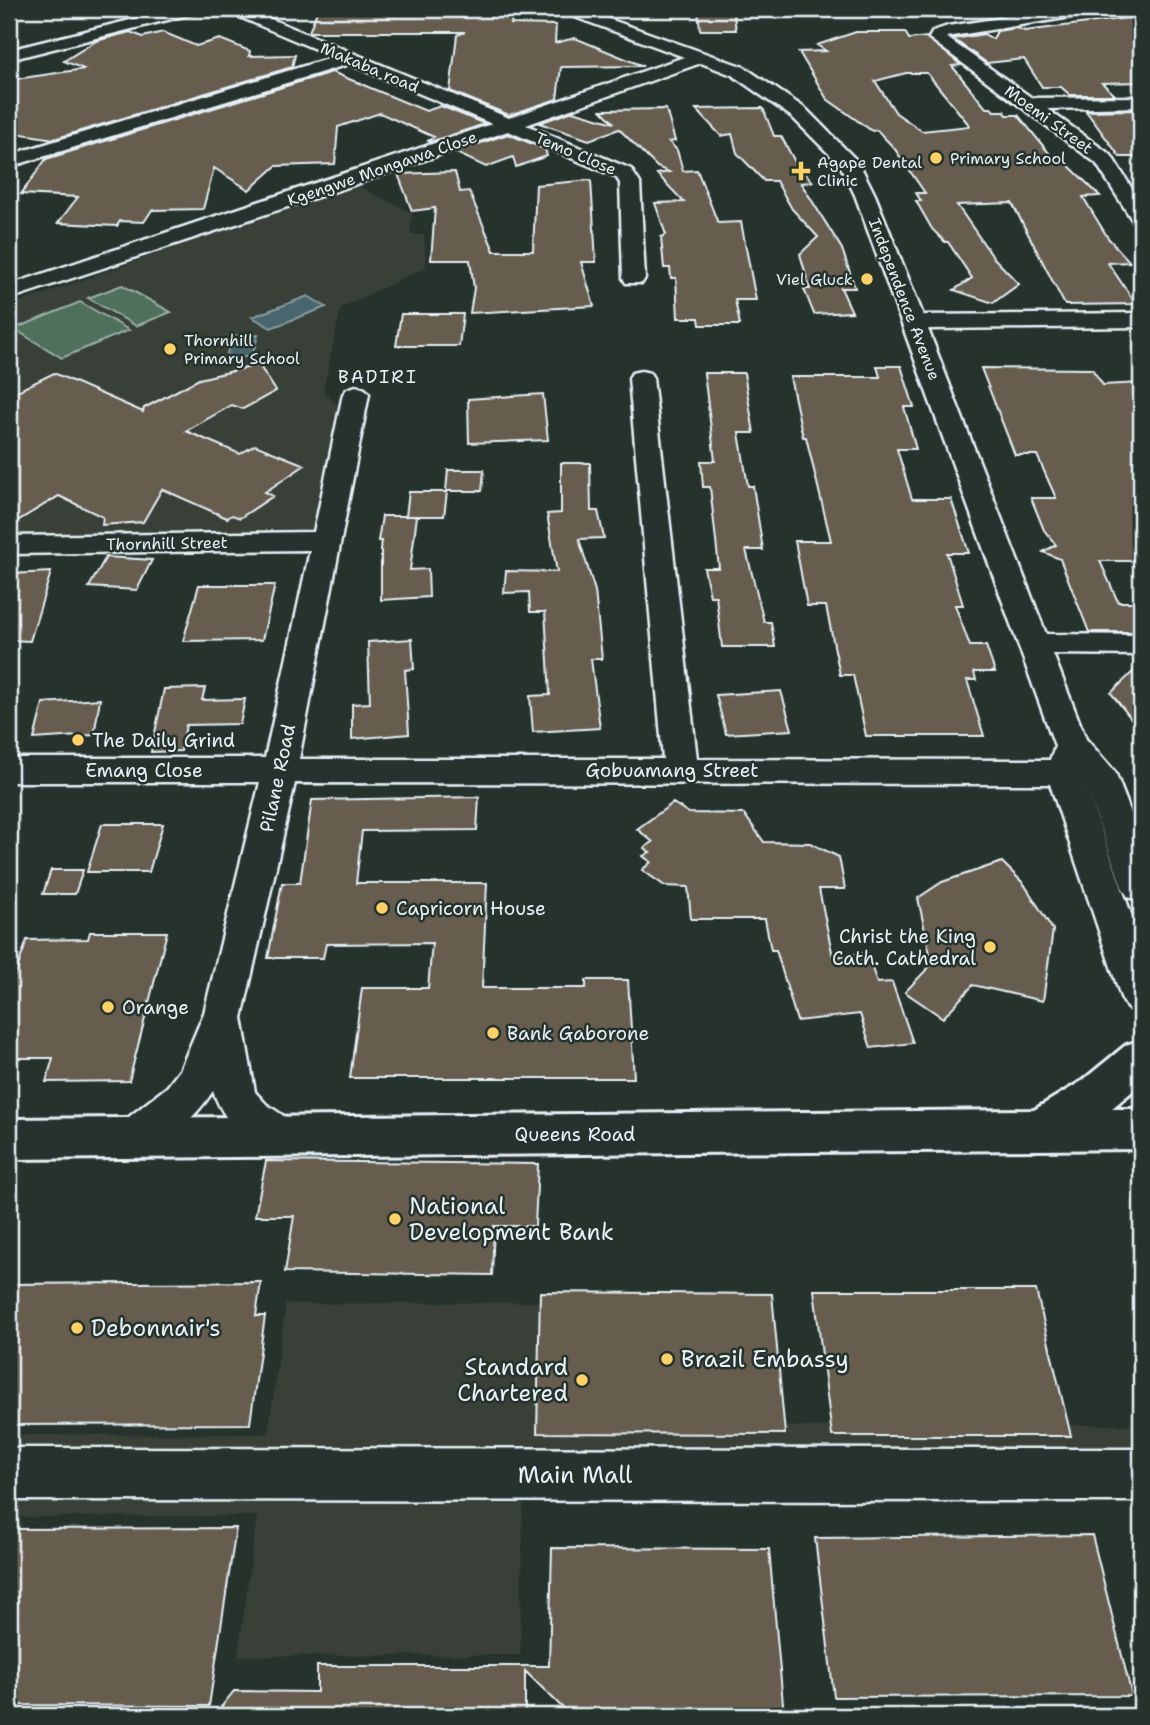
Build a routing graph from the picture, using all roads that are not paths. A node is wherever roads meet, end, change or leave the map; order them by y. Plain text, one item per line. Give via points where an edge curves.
1 (194, 9) edge
2 (234, 9) edge
3 (567, 9) edge
4 (1090, 9) edge
5 (1122, 9) edge
6 (1141, 15) edge
7 (9, 55) edge
8 (702, 57) junction
9 (350, 58) junction
10 (1141, 102) edge
11 (1028, 104) junction
12 (507, 125) junction
13 (9, 161) edge
14 (1119, 183) junction
15 (1141, 183) edge
16 (1141, 219) edge
17 (634, 278) dead end
18 (9, 292) edge
19 (1141, 320) edge
20 (914, 322) junction
21 (641, 378) dead end
22 (356, 394) dead end
23 (326, 541) junction
24 (9, 545) edge
25 (1033, 644) junction
26 (1141, 645) edge
27 (1077, 762) junction
28 (9, 770) edge
29 (280, 770) junction
30 (681, 770) junction
31 (1141, 887) edge
32 (1141, 997) edge
33 (224, 1013) junction
34 (1141, 1058) edge
35 (1141, 1129) edge
36 (1041, 1130) junction
37 (279, 1137) junction
38 (135, 1138) junction
39 (9, 1139) edge
40 (9, 1474) edge
41 (1141, 1475) edge

1 - 7 street
2 - 9 street, Makaba road
3 - 8 street, Independence Avenue
4 - 11 street, Moemi Street via 939,34 937,38
5 - 6 street
8 - 12 street, Kgengwe Mongawa Close
8 - 20 street, Independence Avenue via 738,71 770,91 849,163
9 - 12 street, Makaba road
9 - 13 street
10 - 11 street
11 - 14 street, Moemi Street via 1104,159
12 - 17 street, Temo Close via 624,173 630,183
12 - 18 street, Kgengwe Mongawa Close
14 - 15 street
14 - 16 street, Moemi Street
19 - 20 street
20 - 25 street, Independence Avenue
21 - 30 street
22 - 23 street, Pilane Road
23 - 24 street, Thornhill Street
23 - 29 street, Pilane Road
25 - 26 street
25 - 27 street, Independence Avenue
27 - 30 street, Gobuamang Street
27 - 31 street
27 - 32 street
28 - 29 street, Emang Close
29 - 30 street, Gobuamang Street
29 - 33 street, Pilane Road
33 - 37 street via 231,1085 247,1114
33 - 38 street via 197,1080 182,1100
34 - 36 main road via 1098,1094
35 - 36 main road, Queens Road
36 - 37 main road, Queens Road
37 - 38 main road, Queens Road
38 - 39 main road, Queens Road
40 - 41 street, Main Mall

